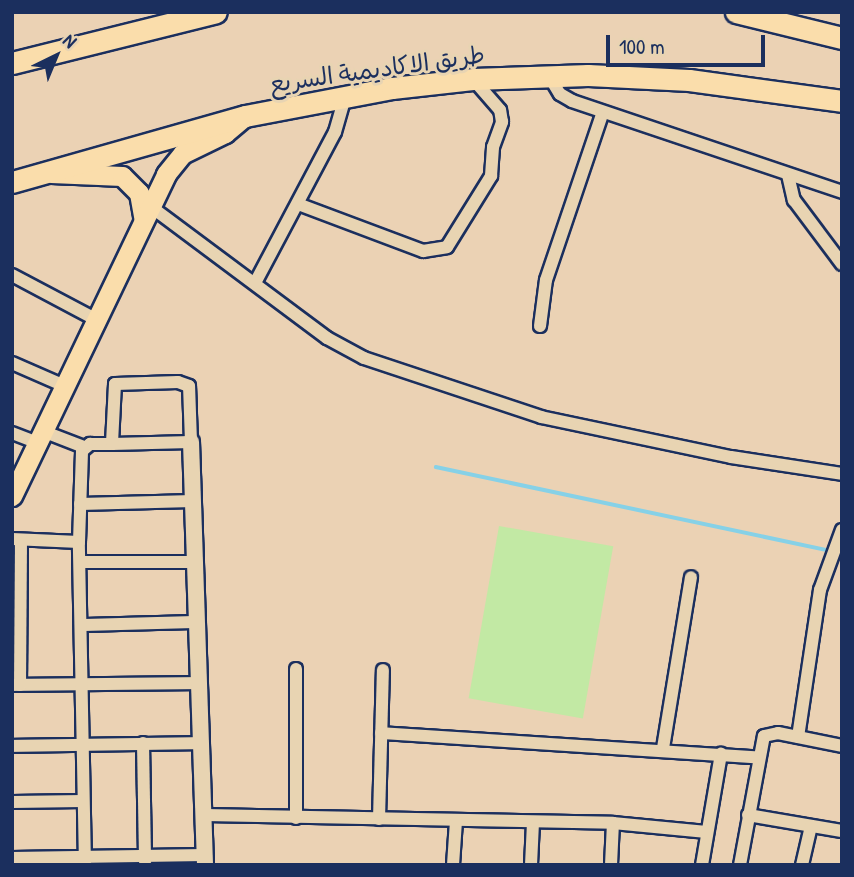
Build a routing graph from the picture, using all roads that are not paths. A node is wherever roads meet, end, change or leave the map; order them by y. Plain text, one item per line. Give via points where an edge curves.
1 (189, 12) edge
2 (216, 12) edge
3 (736, 12) edge
4 (165, 19) edge
5 (842, 38) edge
6 (12, 63) edge
7 (549, 76) junction
8 (473, 79) junction
9 (345, 97) junction
10 (842, 101) edge
11 (603, 112) junction
12 (245, 116) junction
13 (47, 173) junction
14 (788, 175) junction
15 (12, 182) edge
16 (842, 192) edge
17 (298, 204) junction
18 (147, 215) junction
19 (842, 264) edge
20 (12, 275) edge
21 (255, 283) junction
22 (99, 321) junction
23 (540, 326) dead end
24 (12, 363) edge
25 (67, 387) junction
26 (12, 433) edge
27 (42, 438) junction
28 (191, 442) junction
29 (112, 444) junction
30 (83, 447) junction
31 (842, 474) edge
32 (12, 496) edge
33 (193, 501) junction
34 (80, 504) junction
35 (842, 530) edge
36 (17, 540) edge
37 (79, 542) junction
38 (836, 560) edge
39 (80, 562) junction
40 (195, 562) junction
41 (691, 577) dead end
42 (17, 621) edge
43 (197, 622) junction
44 (80, 625) junction
45 (296, 669) dead end
46 (383, 670) dead end
47 (199, 682) junction
48 (82, 684) junction
49 (16, 685) edge
50 (381, 733) junction
51 (798, 737) junction
52 (143, 743) junction
53 (201, 743) junction
54 (83, 744) junction
55 (12, 746) edge
56 (842, 746) edge
57 (663, 748) junction
58 (721, 754) junction
59 (756, 758) junction
60 (83, 801) junction
61 (12, 802) edge
62 (205, 815) junction
63 (748, 816) junction
64 (296, 818) junction
65 (380, 819) junction
66 (456, 821) junction
67 (533, 822) junction
68 (613, 823) junction
69 (811, 826) junction
70 (842, 831) edge
71 (707, 832) junction
72 (12, 858) edge
73 (85, 860) edge
74 (145, 860) edge
75 (205, 860) edge
76 (453, 865) edge
77 (531, 865) edge
78 (611, 865) edge
79 (702, 865) edge
80 (740, 865) edge
81 (802, 865) edge

1 - 4 street
2 - 4 highway
3 - 5 highway
4 - 6 highway
7 - 8 highway, طريق الاكاديمية السريع
7 - 10 highway, طريق الاكاديمية السريع via 689,80
7 - 11 street via 565,99
8 - 9 highway, طريق الاكاديمية السريع
8 - 17 street via 500,110 502,122 493,147 491,176 447,247 423,251
9 - 12 highway, طريق الاكاديمية السريع
9 - 17 street via 338,125
11 - 14 street
11 - 23 street via 546,280
12 - 13 highway, طريق الاكاديمية السريع
12 - 18 main road via 231,129 182,154
13 - 15 highway, طريق الاكاديمية السريع
13 - 18 main road via 122,176 139,193
14 - 16 street
14 - 19 street via 794,200
17 - 21 street
18 - 21 street
18 - 22 main road
20 - 22 street
21 - 31 street via 345,349 541,417 731,457
22 - 25 main road
24 - 25 street
25 - 27 main road
26 - 27 street
27 - 30 street
27 - 32 main road
28 - 29 street
28 - 29 street via 189,386 123,381 112,388
28 - 33 street
29 - 30 street
30 - 34 street
33 - 34 street
33 - 40 street
34 - 37 street
35 - 38 street
36 - 37 street
36 - 42 street
37 - 39 street
38 - 51 street via 812,631
39 - 40 street
39 - 44 street
40 - 43 street
41 - 57 street
42 - 49 street
43 - 44 street
43 - 47 street
44 - 48 street
45 - 64 street
46 - 50 street
47 - 48 street
47 - 53 street
48 - 49 street
48 - 54 street
50 - 57 street
50 - 65 street
51 - 56 street
51 - 59 street via 764,736
52 - 53 street
52 - 54 street
52 - 74 street
53 - 62 street
54 - 55 street
54 - 60 street
57 - 58 street
58 - 59 street
58 - 71 street
59 - 63 street
60 - 61 street
60 - 73 street
62 - 64 street
62 - 75 street
63 - 69 street
63 - 80 street
64 - 65 street
65 - 66 street
66 - 67 street
66 - 76 street
67 - 68 street
67 - 77 street
68 - 71 street
68 - 78 street
69 - 70 street
69 - 81 street
71 - 79 street
72 - 73 street
73 - 74 street
74 - 75 street

